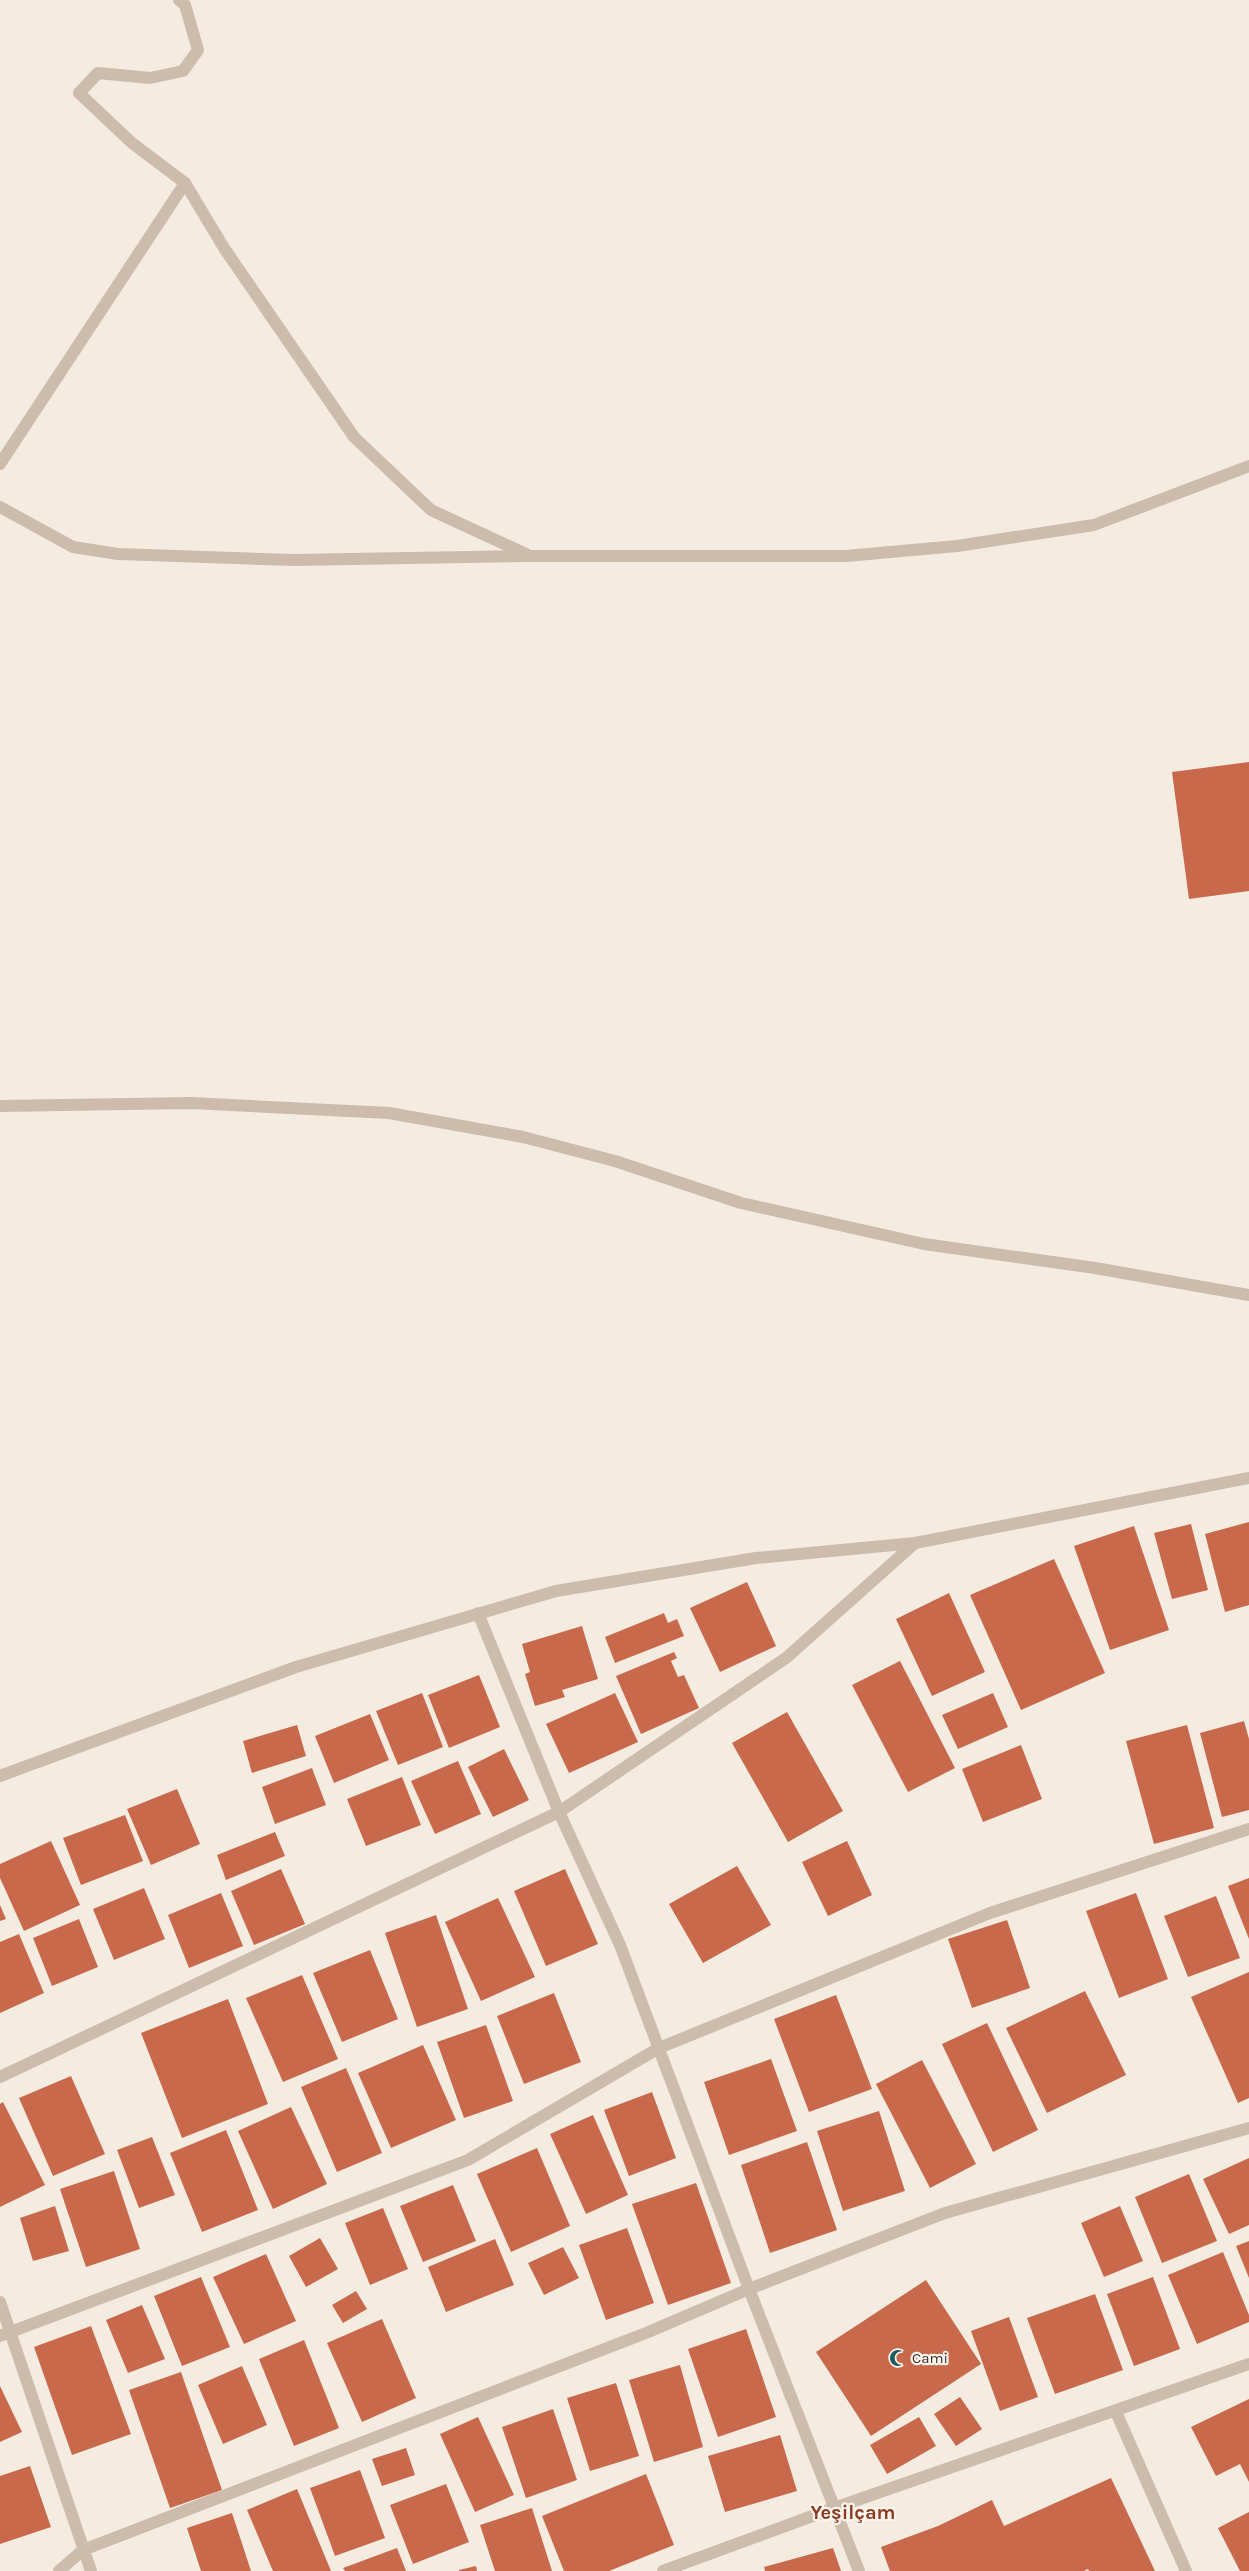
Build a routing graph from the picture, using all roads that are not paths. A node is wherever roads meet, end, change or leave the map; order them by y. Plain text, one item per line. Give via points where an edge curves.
1 (179, 0) edge
2 (185, 183) junction
3 (0, 464) edge
4 (1249, 466) edge
5 (0, 507) edge
6 (530, 556) junction
7 (0, 1106) edge
8 (1249, 1295) edge
9 (1249, 1478) edge
10 (915, 1543) junction
11 (478, 1613) junction
12 (0, 1776) edge
13 (559, 1812) junction
14 (1249, 1829) edge
15 (659, 2048) junction
16 (0, 2077) edge
17 (1249, 2128) edge
18 (749, 2289) junction
19 (0, 2302) edge
20 (6, 2334) edge
21 (1249, 2364) edge
22 (1116, 2412) junction
23 (834, 2508) junction
24 (82, 2550) junction
25 (59, 2571) edge
26 (91, 2571) edge
27 (663, 2571) edge
28 (859, 2571) edge
29 (1186, 2571) edge

1 - 2 street via 185,4 198,50 183,71 150,78 98,73 79,93 132,143
2 - 3 street
2 - 6 street via 224,248 354,437 430,510
4 - 6 street via 1094,525 957,546 846,556
5 - 6 street via 73,547 118,554 294,560
7 - 8 street via 192,1103 389,1113 523,1137 615,1161 741,1203 924,1244 1095,1268
9 - 10 street
10 - 11 street via 756,1558 556,1591
10 - 13 street via 786,1658
11 - 12 street via 296,1667
11 - 13 street
13 - 15 street via 620,1945
13 - 16 street
14 - 15 street via 990,1913
15 - 18 street
15 - 20 street via 468,2160
17 - 18 street via 945,2212
18 - 23 street
18 - 24 street via 646,2333
19 - 20 street
20 - 24 street
21 - 22 street
22 - 23 street
22 - 29 street
23 - 27 street
23 - 28 street
24 - 25 street
24 - 26 street

